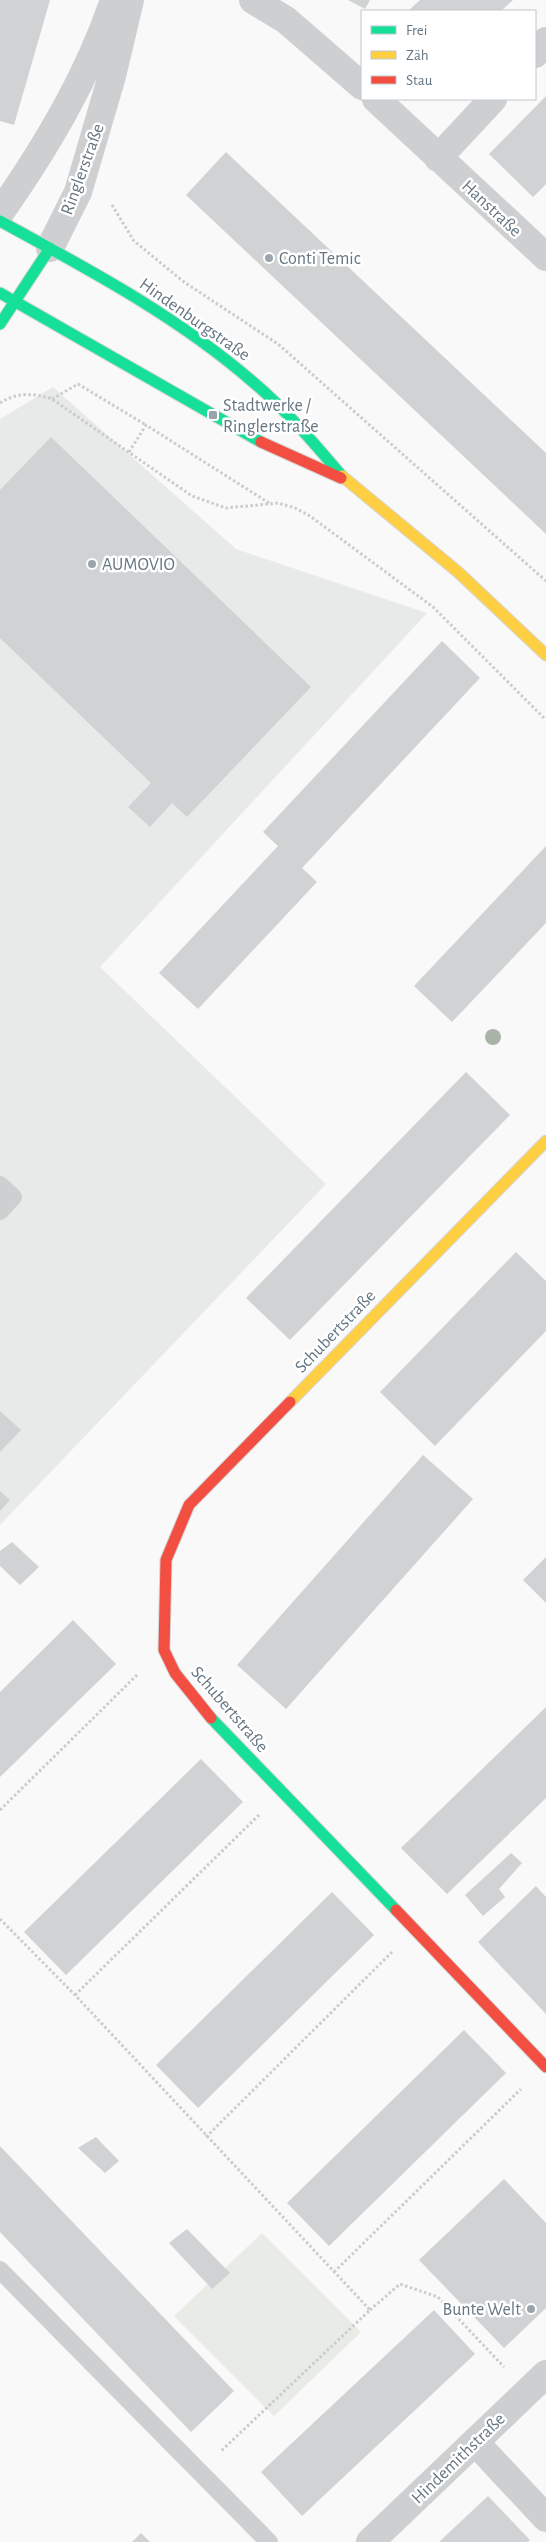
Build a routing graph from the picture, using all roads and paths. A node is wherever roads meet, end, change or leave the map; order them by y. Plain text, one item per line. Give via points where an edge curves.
1 (114, 0) edge
2 (130, 0) edge
3 (253, 0) edge
4 (546, 41) edge
5 (536, 53) edge
6 (361, 85) edge
7 (377, 100) edge
8 (492, 100) edge
9 (438, 158) junction
10 (112, 205) dead end
11 (0, 213) edge
12 (0, 221) edge
13 (50, 248) junction
14 (546, 257) edge
15 (0, 293) edge
16 (15, 302) junction
17 (0, 324) edge
18 (52, 399) junction
19 (0, 403) edge
20 (146, 426) junction
21 (129, 452) junction
22 (344, 479) junction
23 (269, 503) junction
24 (546, 581) edge
25 (546, 655) edge
26 (546, 720) edge
27 (546, 1141) edge
28 (0, 1185) edge
29 (0, 1211) edge
30 (164, 1650) junction
31 (283, 1792) junction
32 (0, 1810) edge
33 (0, 1919) edge
34 (414, 1931) junction
35 (75, 1995) junction
36 (545, 2067) edge
37 (206, 2137) junction
38 (0, 2270) edge
39 (334, 2272) junction
40 (370, 2310) junction
41 (536, 2383) edge
42 (475, 2442) junction
43 (200, 2472) junction
44 (546, 2518) edge
45 (269, 2542) edge
46 (370, 2542) edge

1 - 11 street, Ringlerstraße via 46,146
2 - 13 street, Ringlerstraße via 78,192
3 - 6 street via 286,20
4 - 5 street
7 - 9 street, Hanstraße
8 - 9 street
9 - 14 street, Hanstraße
10 - 24 path via 134,241 184,282 278,344
12 - 13 street, Hindenburgstraße
13 - 16 street, Ringlerstraße
13 - 22 street, Hindenburgstraße via 196,336 254,382 303,429
15 - 16 street, Hindenburgstraße
16 - 17 street, Ringlerstraße
16 - 22 street, Hindenburgstraße via 257,440
18 - 19 path via 34,393
18 - 20 path via 78,384
18 - 21 path
20 - 21 path
20 - 23 path
21 - 23 path via 192,496 226,508
22 - 25 street, Hindenburgstraße via 458,572
23 - 26 path via 295,508 310,516 433,607
27 - 30 street, Schubertstraße via 189,1505 166,1560
28 - 29 lane via 13,1197
30 - 31 street, Schubertstraße via 176,1673 208,1715
30 - 32 path
31 - 34 street, Schubertstraße
31 - 35 path
33 - 35 path
34 - 36 street, Schubertstraße
34 - 37 path
35 - 37 path
36 - 39 path
37 - 39 path
38 - 43 lane
39 - 40 path
40 - 41 path via 400,2284 438,2296
40 - 43 path
41 - 42 street, Hindemithstraße
42 - 44 street
42 - 46 street, Hindemithstraße
43 - 45 lane

